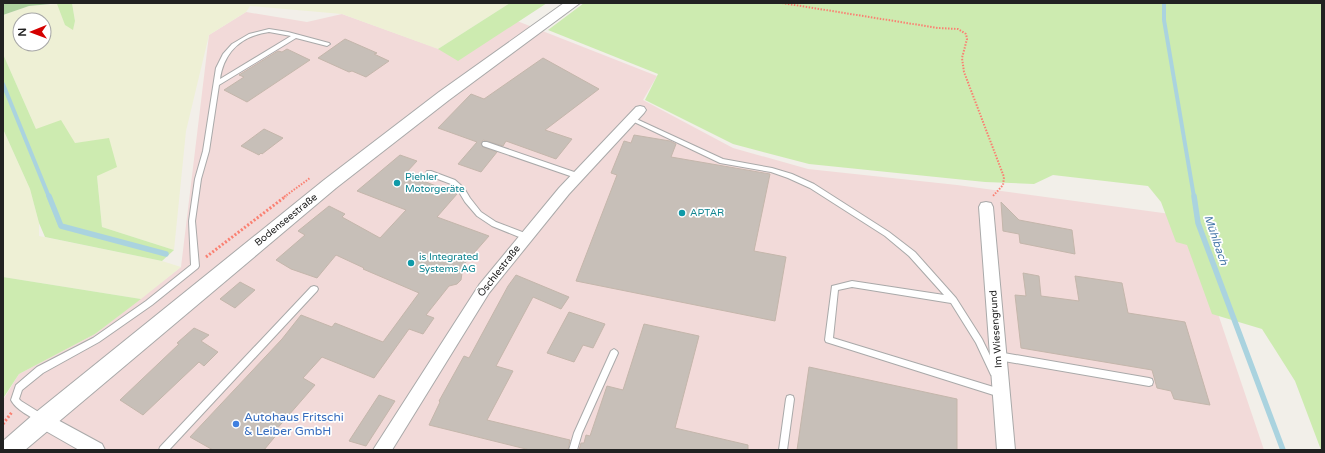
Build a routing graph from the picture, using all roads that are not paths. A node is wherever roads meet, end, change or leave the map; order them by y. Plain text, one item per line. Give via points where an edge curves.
1 (572, 3) edge
2 (295, 36) junction
3 (327, 44) dead end
4 (217, 84) junction
5 (636, 115) joint
6 (484, 144) dead end
7 (429, 173) dead end
8 (578, 176) junction
9 (986, 207) road end
10 (526, 237) junction
11 (314, 289) dead end
12 (953, 300) junction
13 (614, 353) dead end
14 (998, 356) junction
15 (1149, 382) dead end
16 (1001, 393) junction
17 (790, 399) dead end
18 (44, 420) junction
19 (9, 450) edge
20 (96, 450) edge
21 (163, 450) edge
22 (382, 450) edge
23 (573, 450) edge
24 (782, 450) edge
25 (1006, 450) edge

1 - 18 street, Bodenseestraße via 444,96 330,184
2 - 3 lane
2 - 4 lane
2 - 4 lane via 264,31 239,42 224,56
4 - 18 lane via 192,221 195,266 96,340 40,370 19,388 15,400 18,404
5 - 8 street, Öschlestraße
5 - 12 lane via 722,161 772,170 812,186 912,254
6 - 8 lane
7 - 10 lane via 453,182 479,214 494,224
8 - 10 street, Öschlestraße
9 - 14 street, Im Wiesengrund
10 - 22 street, Öschlestraße via 484,289
11 - 21 lane
12 - 16 lane via 991,365
12 - 16 lane via 852,284 835,288 829,340
13 - 23 lane via 578,433
14 - 15 lane
14 - 16 street, Im Wiesengrund
16 - 25 street, Im Wiesengrund
17 - 24 lane
18 - 19 street, Bodenseestraße
18 - 20 street

